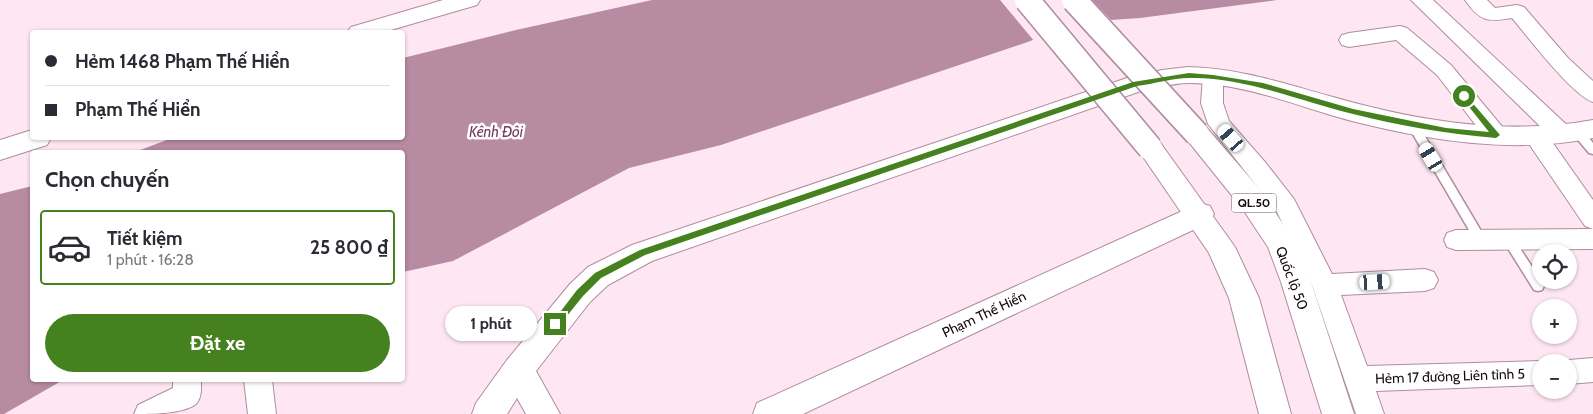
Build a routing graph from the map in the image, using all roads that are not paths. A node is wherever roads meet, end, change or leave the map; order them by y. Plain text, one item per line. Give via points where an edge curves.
1 (469, 0) edge
2 (1027, 0) edge
3 (1074, 0) edge
4 (1421, 0) edge
5 (1475, 0) edge
6 (445, 3) edge
7 (1523, 6) edge
8 (365, 30) edge
9 (1349, 40) dead end
10 (1213, 77) junction
11 (1593, 94) edge
12 (1412, 124) junction
13 (1496, 135) junction
14 (1535, 135) junction
15 (1581, 136) edge
16 (32, 140) edge
17 (0, 150) edge
18 (1200, 214) junction
19 (1593, 219) edge
20 (1480, 239) junction
21 (1508, 239) junction
22 (1593, 239) edge
23 (1456, 240) dead end
24 (1532, 277) edge
25 (1426, 280) dead end
26 (1325, 285) junction
27 (518, 370) junction
28 (1593, 370) edge
29 (1577, 371) edge
30 (1532, 374) edge
31 (1358, 379) junction
32 (187, 382) edge
33 (258, 382) edge
34 (148, 414) edge
35 (262, 414) edge
36 (488, 414) edge
37 (544, 414) edge
38 (769, 414) edge
39 (1275, 414) edge
40 (1338, 414) edge
41 (1370, 414) edge

1 - 6 main road
2 - 18 main road, bridge via 1150,148
3 - 40 main road, Quốc lộ 50 / QL.50, bridge via 1197,134 1252,200 1280,242
4 - 15 street
5 - 7 street via 1491,15
6 - 8 main road
7 - 11 street via 1561,64
9 - 13 street via 1400,33 1444,70
10 - 12 main road via 1263,86 1353,112
10 - 26 street via 1212,103 1218,124 1286,206
10 - 27 main road via 1182,76 1136,84 642,253 598,276 580,293
12 - 13 main road via 1446,131
12 - 20 lane
13 - 14 main road
14 - 15 main road
14 - 19 street
16 - 17 main road
18 - 38 main road, Phạm Thế Hiển
18 - 39 main road via 1221,247 1244,298
20 - 21 street
20 - 23 street
21 - 22 street
21 - 24 lane
25 - 26 street
26 - 31 street
27 - 36 main road
27 - 37 main road
28 - 29 street
30 - 31 street, Hẻm 17 đường Liên tỉnh 5
31 - 41 street
32 - 34 street via 188,395
33 - 35 street

